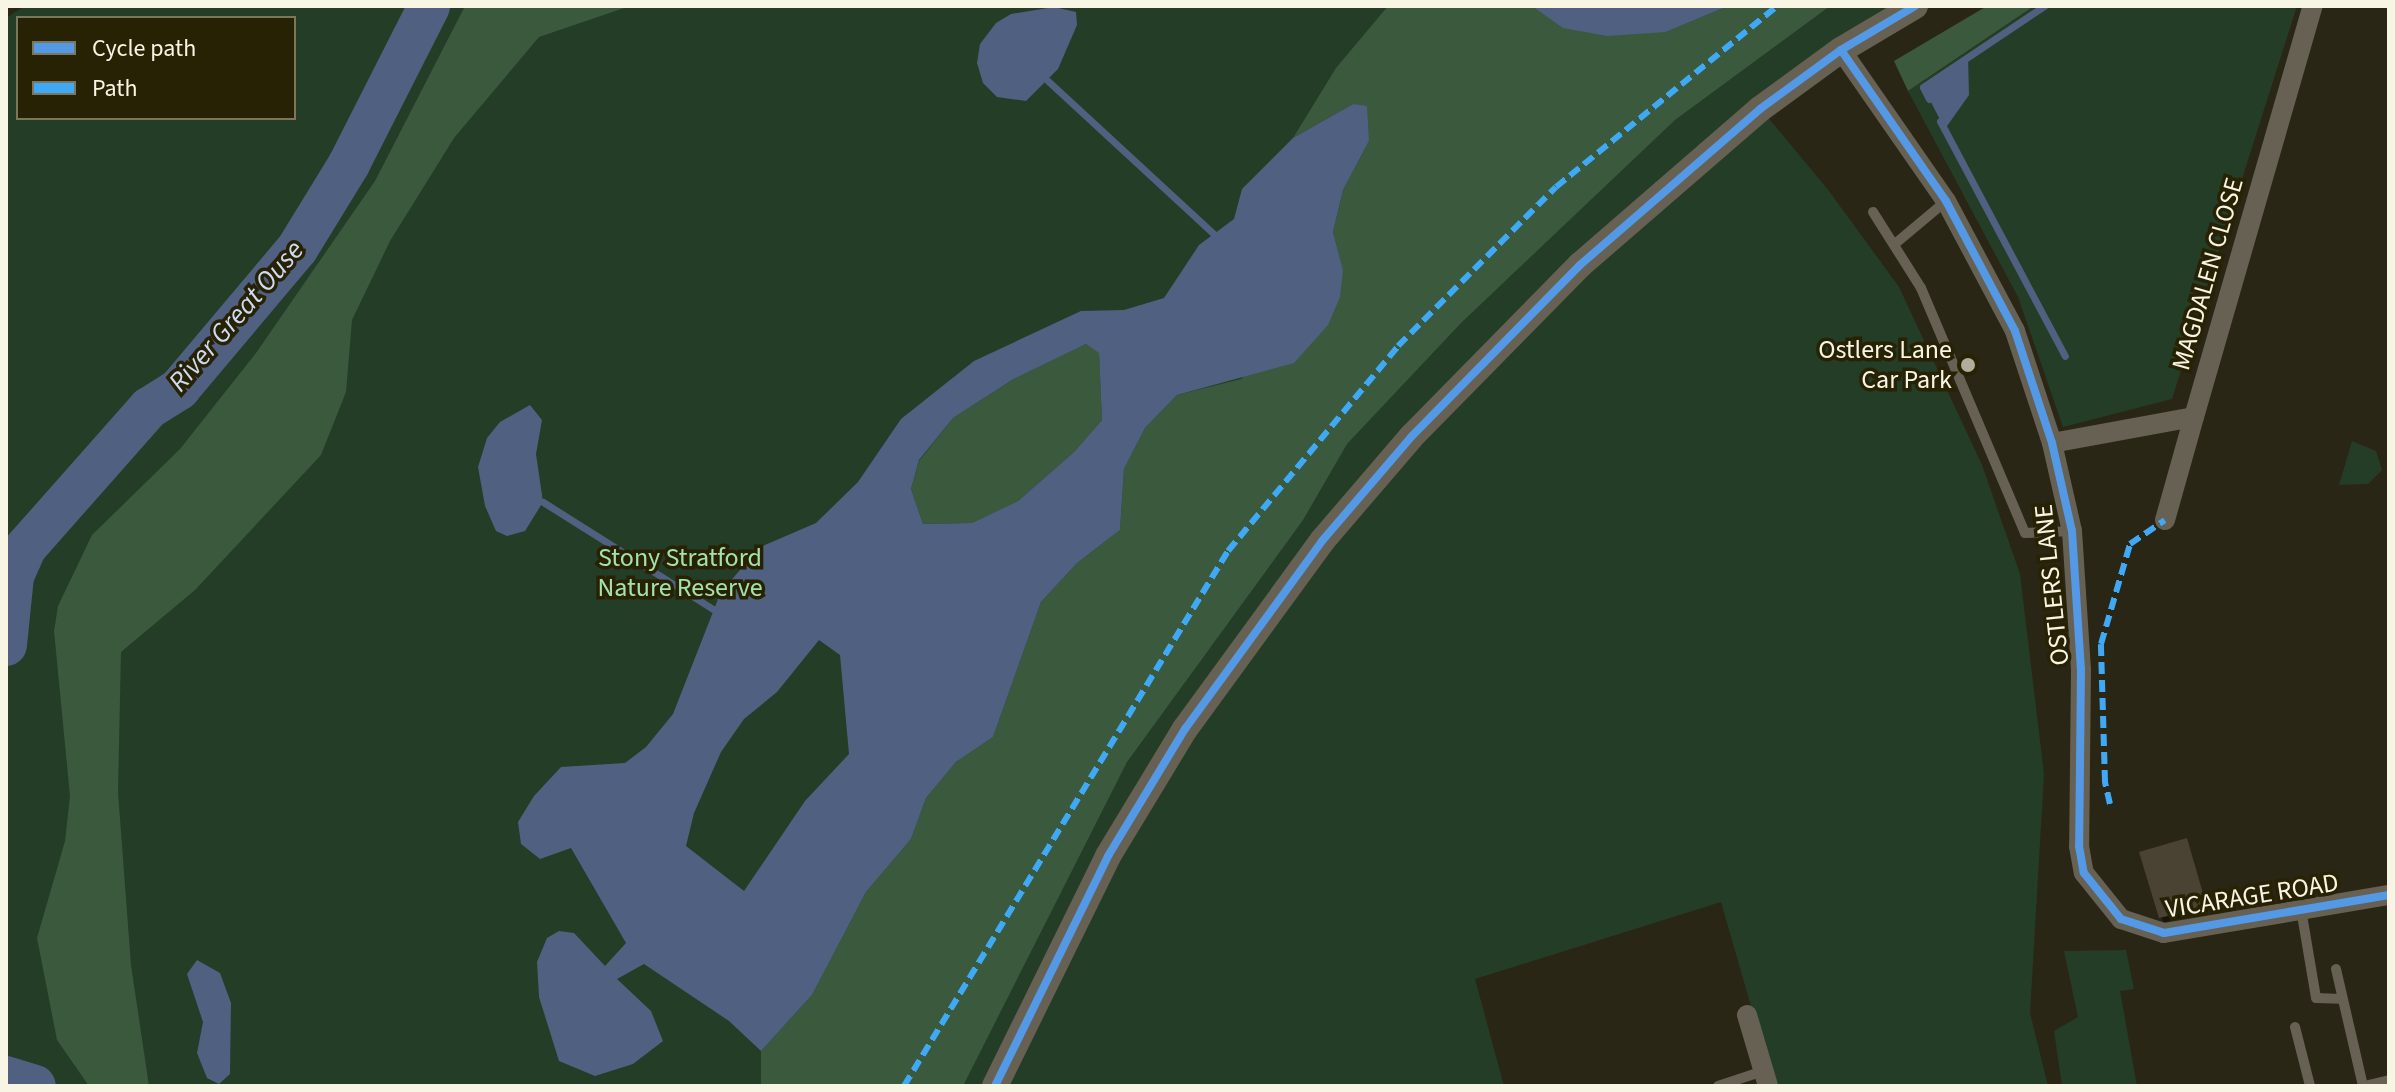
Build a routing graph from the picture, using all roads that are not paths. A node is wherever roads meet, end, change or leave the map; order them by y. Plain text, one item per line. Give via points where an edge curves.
1 (1915, 6) edge
2 (2313, 6) edge
3 (1841, 50) junction
4 (1946, 201) junction
5 (1873, 212) dead end
6 (1896, 243) junction
7 (2194, 417) junction
8 (2052, 443) junction
9 (2165, 520) dead end
10 (2072, 531) junction
11 (2389, 895) edge
12 (2301, 909) junction
13 (2121, 919) joint
14 (2336, 969) dead end
15 (2341, 999) junction
16 (1747, 1015) dead end
17 (2295, 1027) dead end
18 (1766, 1079) edge
19 (2389, 1080) edge
20 (995, 1086) edge
21 (1718, 1086) edge
22 (2310, 1086) edge
23 (2364, 1086) edge

1 - 3 street
2 - 7 street, MAGDALEN CLOSE
3 - 4 street, OSTLERS LANE
3 - 20 street via 1760,109 1580,265 1411,437 1322,541 1185,729 1108,856
4 - 6 lane
4 - 8 street, OSTLERS LANE via 2015,331
5 - 6 lane
6 - 10 lane via 1921,288 2025,533
7 - 8 street
7 - 9 street, MAGDALEN CLOSE
8 - 10 street, OSTLERS LANE
10 - 13 street, OSTLERS LANE via 2081,669 2079,846 2084,873
11 - 12 street, VICARAGE ROAD
12 - 13 street, VICARAGE ROAD via 2164,933
12 - 15 lane via 2316,998
14 - 15 lane
15 - 23 lane
16 - 18 street
17 - 22 lane
18 - 21 lane
19 - 23 lane

